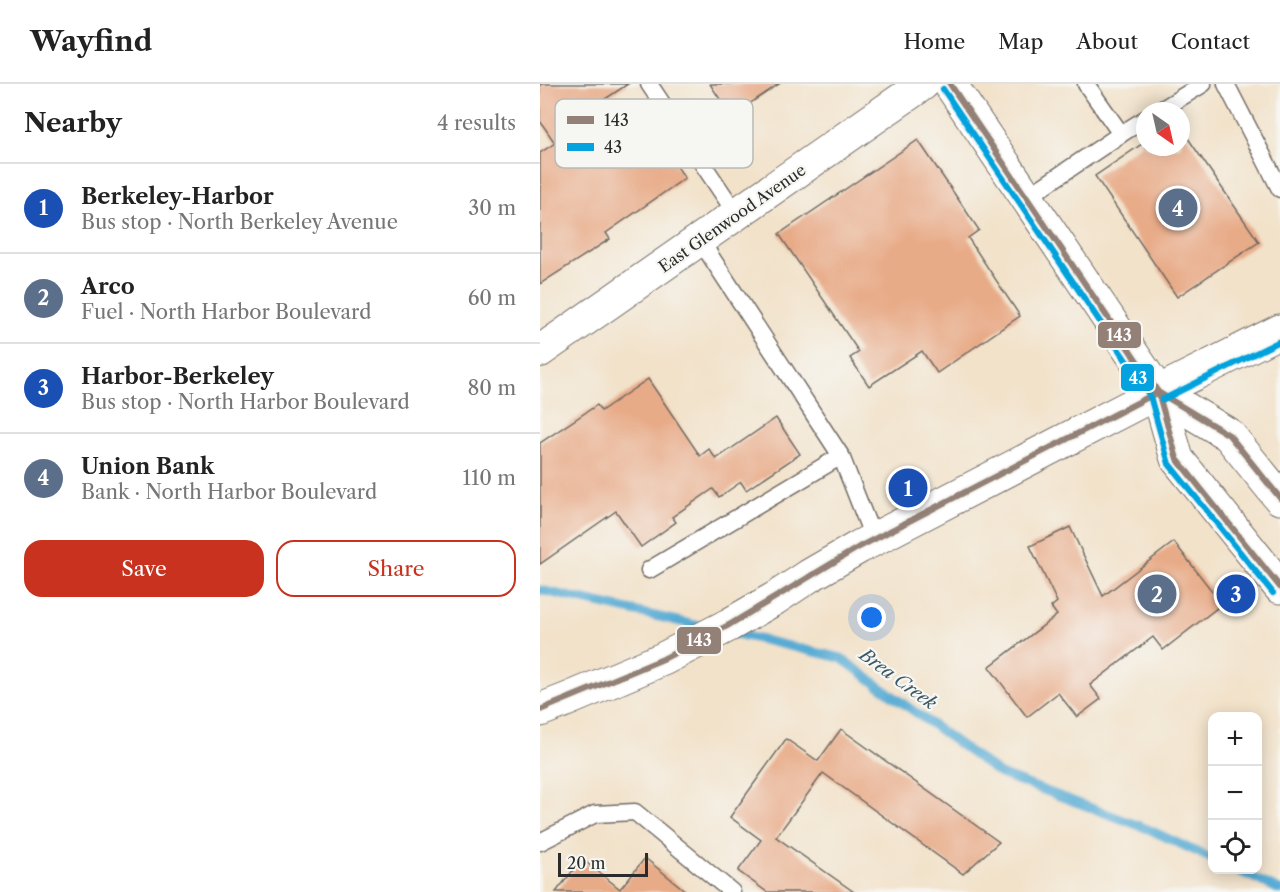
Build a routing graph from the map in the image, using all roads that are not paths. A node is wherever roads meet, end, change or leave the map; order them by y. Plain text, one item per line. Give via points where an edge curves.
1 (649, 84) edge
2 (923, 84) edge
3 (950, 84) edge
4 (1086, 84) edge
5 (1203, 84) edge
6 (1226, 84) edge
7 (659, 99) edge
8 (1174, 102) edge
9 (1136, 125) edge
10 (1121, 134) junction
11 (705, 168) edge
12 (1280, 189) edge
13 (1026, 198) junction
14 (737, 215) junction
15 (700, 240) junction
16 (1280, 332) edge
17 (540, 351) edge
18 (1158, 392) junction
19 (841, 456) junction
20 (1280, 498) edge
21 (874, 540) junction
22 (649, 570) dead end
23 (1280, 587) edge
24 (540, 710) edge
25 (540, 842) edge
26 (732, 892) edge

1 - 7 lane
2 - 14 street, East Glenwood Avenue
3 - 13 street
4 - 10 lane
5 - 8 lane
6 - 12 lane
9 - 10 lane
10 - 13 lane
11 - 14 lane
13 - 18 street
14 - 15 street, East Glenwood Avenue
15 - 17 street, East Glenwood Avenue
15 - 19 lane
16 - 18 street
18 - 20 street via 1229,435
18 - 21 street
18 - 23 street via 1177,459
19 - 21 lane
19 - 22 lane
21 - 24 street via 729,625 663,658
25 - 26 lane via 594,814 634,812

